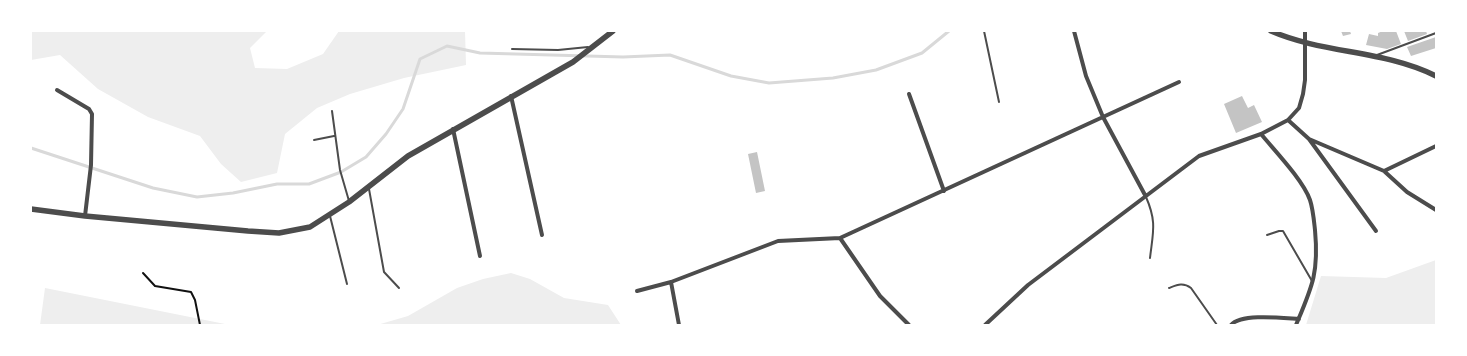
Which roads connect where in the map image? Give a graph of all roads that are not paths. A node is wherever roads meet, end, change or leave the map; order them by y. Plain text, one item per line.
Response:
1 (613, 31) edge
2 (984, 31) edge
3 (1074, 31) edge
4 (1271, 31) edge
5 (1305, 31) edge
6 (1436, 33) edge
7 (1306, 43) junction
8 (590, 47) junction
9 (512, 49) dead end
10 (1375, 56) junction
11 (1436, 76) edge
12 (1179, 82) dead end
13 (57, 90) dead end
14 (909, 94) dead end
15 (511, 96) junction
16 (999, 102) dead end
17 (332, 112) dead end
18 (1103, 117) junction
19 (1288, 120) junction
20 (453, 129) junction
21 (1261, 134) junction
22 (334, 136) junction
23 (1309, 139) junction
24 (314, 140) dead end
25 (1436, 146) edge
26 (1384, 170) junction
27 (369, 187) junction
28 (944, 191) junction
29 (1145, 196) junction
30 (349, 202) junction
31 (31, 209) edge
32 (1436, 210) edge
33 (330, 215) junction
34 (85, 216) junction
35 (1376, 231) dead end
36 (542, 235) dead end
37 (1267, 235) dead end
38 (840, 238) junction
39 (480, 256) dead end
40 (1150, 258) dead end
41 (671, 282) junction
42 (1314, 283) junction
43 (347, 284) dead end
44 (399, 288) dead end
45 (1168, 288) dead end
46 (637, 291) dead end
47 (1299, 318) junction
48 (680, 325) edge
49 (909, 325) edge
50 (985, 325) edge
51 (1218, 325) edge
52 (1231, 325) edge
53 (1296, 325) edge

1 - 8 street
2 - 16 lane
3 - 18 street
4 - 7 street
5 - 7 street
6 - 10 lane
7 - 10 street
7 - 19 street
8 - 9 lane
8 - 15 street
10 - 11 street
12 - 18 street
13 - 34 street
14 - 28 street
15 - 20 street
15 - 36 street
17 - 22 lane
18 - 28 street
18 - 29 street
19 - 21 street
19 - 23 street
20 - 27 street
20 - 39 street
21 - 29 street
21 - 42 street
22 - 24 lane
22 - 30 lane
23 - 26 street
23 - 35 street
25 - 26 street
26 - 32 street
27 - 30 street
27 - 44 lane
28 - 38 street
29 - 40 lane
29 - 50 street
30 - 33 street
31 - 34 street
33 - 34 street
33 - 43 lane
37 - 42 lane
38 - 41 street
38 - 49 street
41 - 46 street
41 - 48 street
42 - 47 street
45 - 51 lane
47 - 52 street
47 - 53 street

